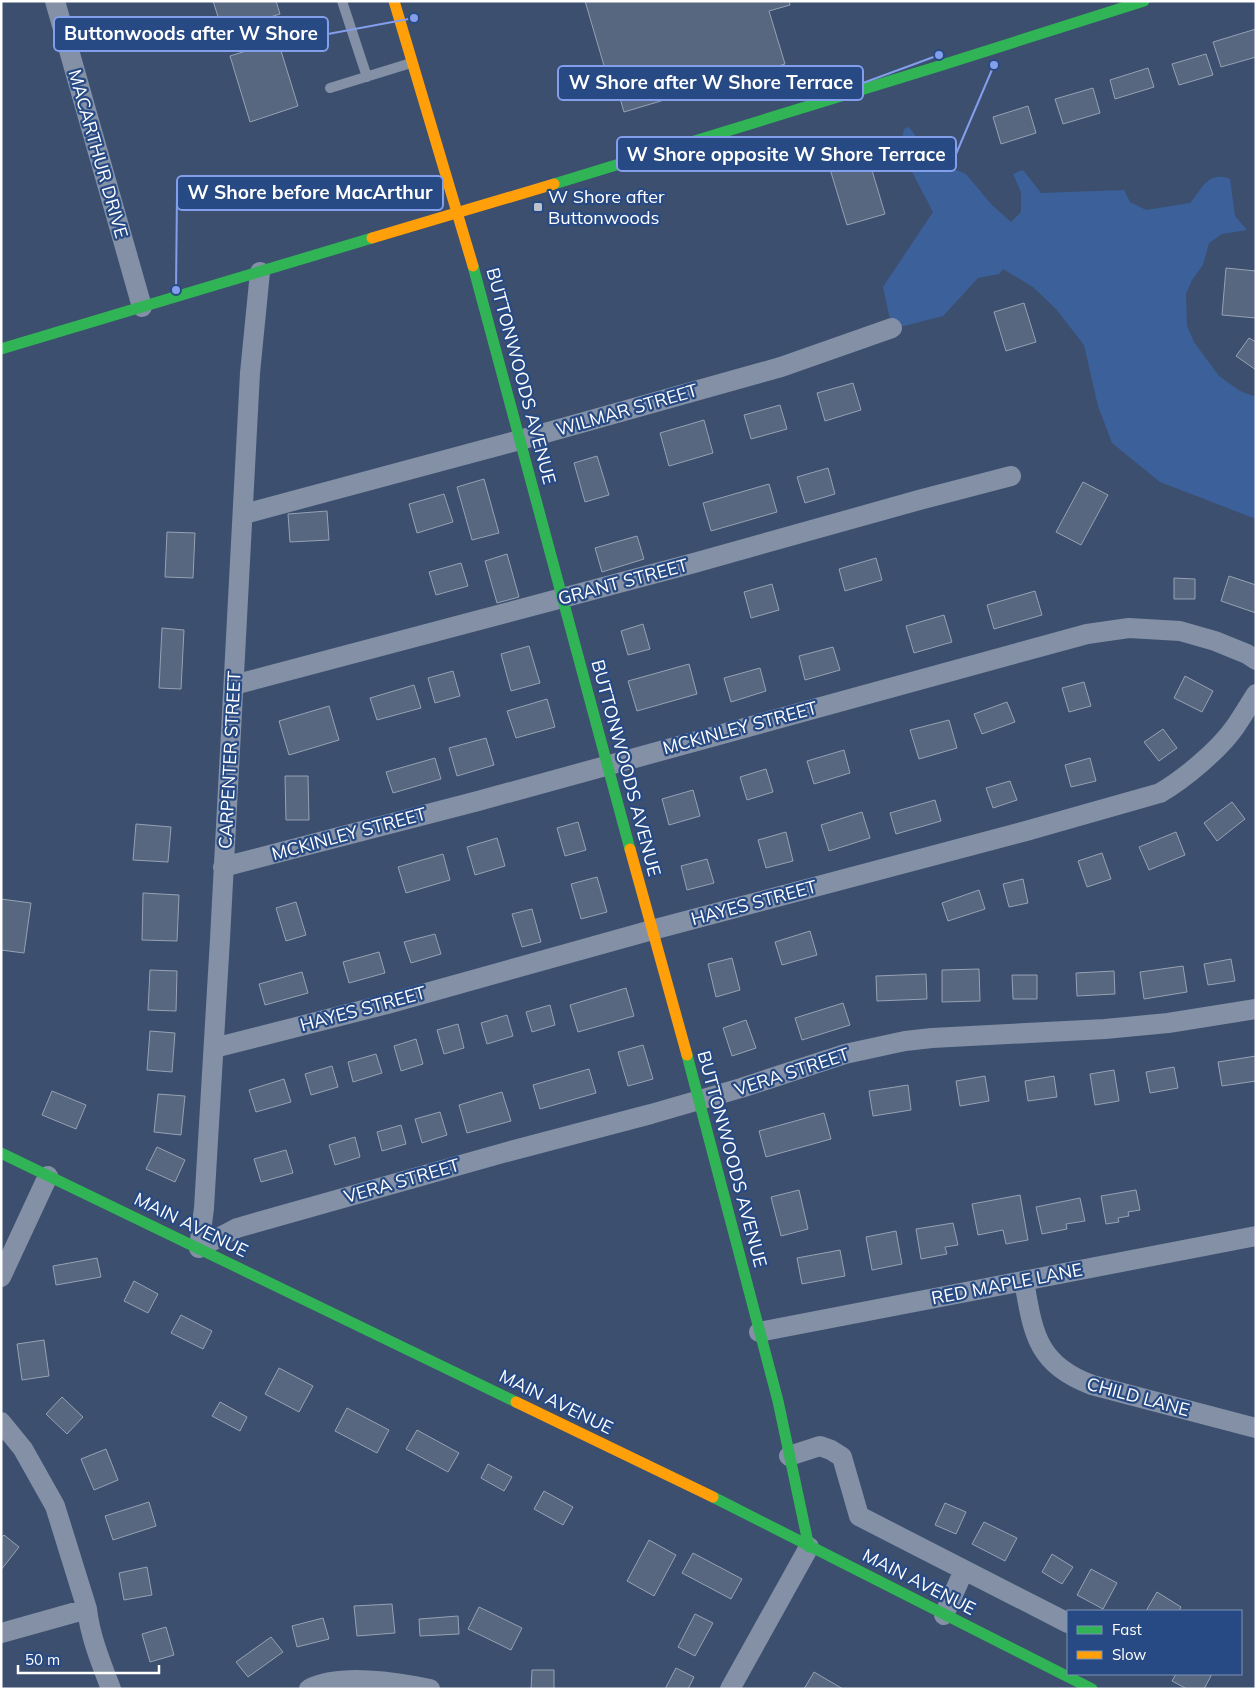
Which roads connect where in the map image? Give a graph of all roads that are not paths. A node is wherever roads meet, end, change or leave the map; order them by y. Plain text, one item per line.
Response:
1 (55, 1) edge
2 (342, 1) edge
3 (394, 1) edge
4 (1144, 1) edge
5 (412, 62) junction
6 (367, 77) junction
7 (330, 88) dead end
8 (457, 214) junction
9 (260, 272) junction
10 (142, 308) junction
11 (892, 328) dead end
12 (1, 349) edge
13 (520, 440) junction
14 (1011, 476) dead end
15 (244, 514) junction
16 (563, 598) junction
17 (1256, 660) edge
18 (234, 685) junction
19 (1256, 694) edge
20 (608, 764) junction
21 (223, 867) junction
22 (652, 930) junction
23 (1256, 1010) edge
24 (214, 1048) junction
25 (699, 1100) junction
26 (1, 1153) edge
27 (48, 1176) junction
28 (1256, 1236) edge
29 (199, 1248) junction
30 (1, 1277) edge
31 (1024, 1281) junction
32 (759, 1332) junction
33 (1, 1422) edge
34 (1256, 1428) edge
35 (789, 1456) junction
36 (809, 1547) junction
37 (964, 1570) junction
38 (87, 1608) junction
39 (944, 1614) junction
40 (1067, 1622) edge
41 (1, 1633) edge
42 (111, 1689) edge
43 (309, 1689) edge
44 (430, 1689) edge
45 (730, 1689) edge
46 (1092, 1689) edge

1 - 10 street, MACARTHUR DRIVE
2 - 6 lane
3 - 5 main road, BUTTONWOODS AVENUE
4 - 8 main road
5 - 6 lane
5 - 8 main road, BUTTONWOODS AVENUE
6 - 7 lane
8 - 9 main road
8 - 13 main road, BUTTONWOODS AVENUE
9 - 10 main road
9 - 15 street, CARPENTER STREET
10 - 12 main road
11 - 13 street, WILMAR STREET
13 - 15 street, WILMAR STREET
13 - 16 main road, BUTTONWOODS AVENUE
14 - 16 street, GRANT STREET
15 - 18 street, CARPENTER STREET
16 - 18 street, GRANT STREET
16 - 20 main road, BUTTONWOODS AVENUE
17 - 20 street, MCKINLEY STREET
18 - 21 street, CARPENTER STREET
19 - 22 street, HAYES STREET
20 - 21 street, MCKINLEY STREET
20 - 22 main road, BUTTONWOODS AVENUE
21 - 24 street, CARPENTER STREET
22 - 24 street, HAYES STREET
22 - 25 main road, BUTTONWOODS AVENUE
23 - 25 street, VERA STREET
24 - 29 street, CARPENTER STREET
25 - 29 street, VERA STREET
25 - 32 main road, BUTTONWOODS AVENUE
26 - 27 main road, MAIN AVENUE
27 - 29 main road, MAIN AVENUE
27 - 30 street
28 - 31 street, RED MAPLE LANE
29 - 36 main road, MAIN AVENUE
31 - 32 street, RED MAPLE LANE
31 - 34 street, CHILD LANE
32 - 35 main road, BUTTONWOODS AVENUE
33 - 38 street
35 - 36 main road, BUTTONWOODS AVENUE
35 - 37 street
36 - 39 main road, MAIN AVENUE
36 - 45 street
37 - 39 street
37 - 40 street
38 - 41 street
38 - 42 street
39 - 46 main road, MAIN AVENUE
43 - 44 street

